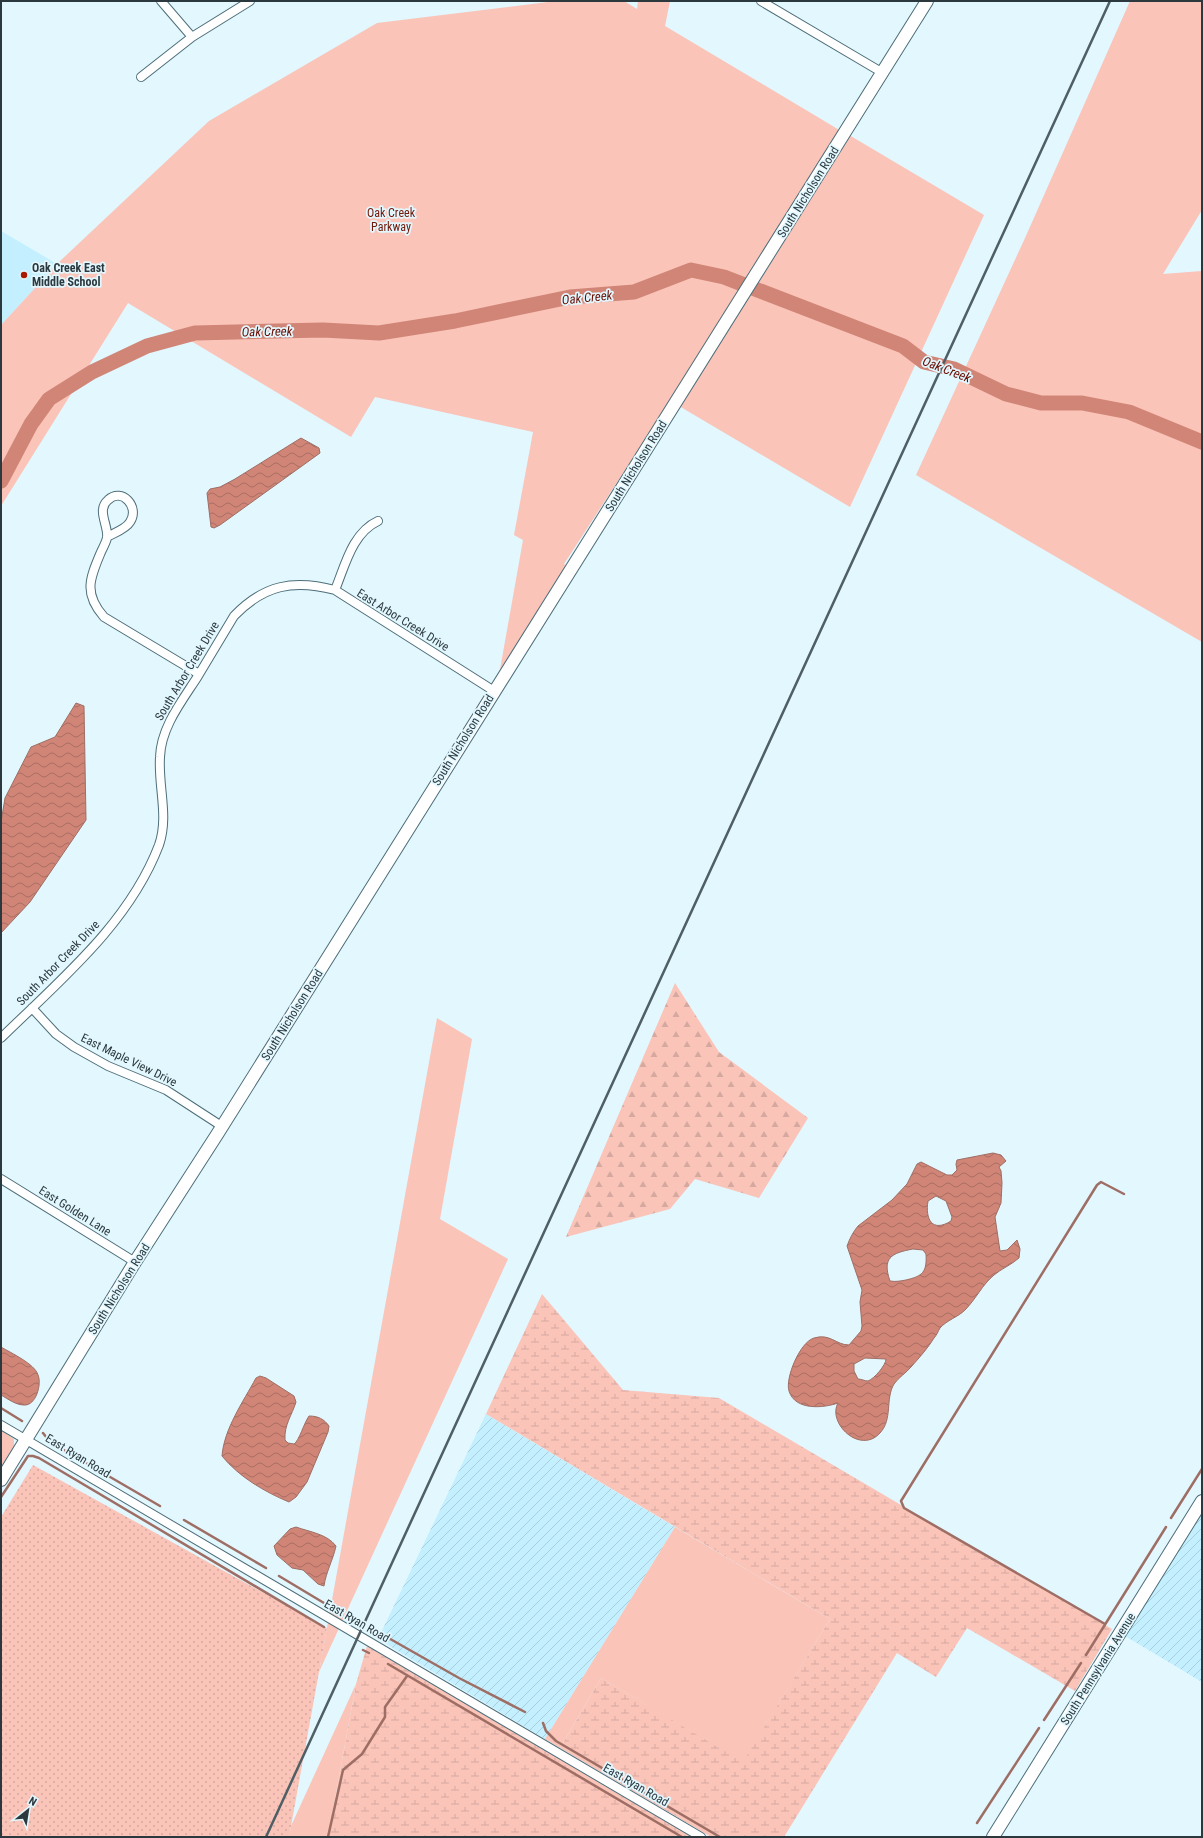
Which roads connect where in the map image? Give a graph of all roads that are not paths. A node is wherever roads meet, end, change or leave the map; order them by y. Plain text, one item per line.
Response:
1 (161, 1) edge
2 (250, 1) edge
3 (761, 1) edge
4 (927, 1) edge
5 (192, 37) junction
6 (883, 73) junction
7 (141, 76) dead end
8 (378, 521) dead end
9 (107, 537) junction
10 (294, 585) joint
11 (334, 590) junction
12 (199, 674) junction
13 (494, 691) junction
14 (32, 1008) junction
15 (1, 1038) edge
16 (223, 1126) junction
17 (1, 1179) edge
18 (136, 1262) junction
19 (1, 1425) edge
20 (26, 1440) junction
21 (1, 1480) edge
22 (1202, 1501) edge
23 (701, 1837) edge
24 (993, 1837) edge

1 - 5 street
2 - 5 street
3 - 6 street
4 - 6 street, South Nicholson Road
5 - 7 street
6 - 13 street, South Nicholson Road
8 - 11 street
9 - 9 street
9 - 12 street
10 - 11 street, East Arbor Creek Drive
10 - 12 street, South Arbor Creek Drive
11 - 13 street, East Arbor Creek Drive
12 - 14 street, South Arbor Creek Drive
13 - 16 street, South Nicholson Road
14 - 15 street, South Arbor Creek Drive
14 - 16 street, East Maple View Drive
16 - 18 street, South Nicholson Road
17 - 18 street, East Golden Lane
18 - 20 street, South Nicholson Road
19 - 20 street, East Ryan Road
20 - 21 street, South Nicholson Road
20 - 23 street, East Ryan Road
22 - 24 street, South Pennsylvania Avenue

